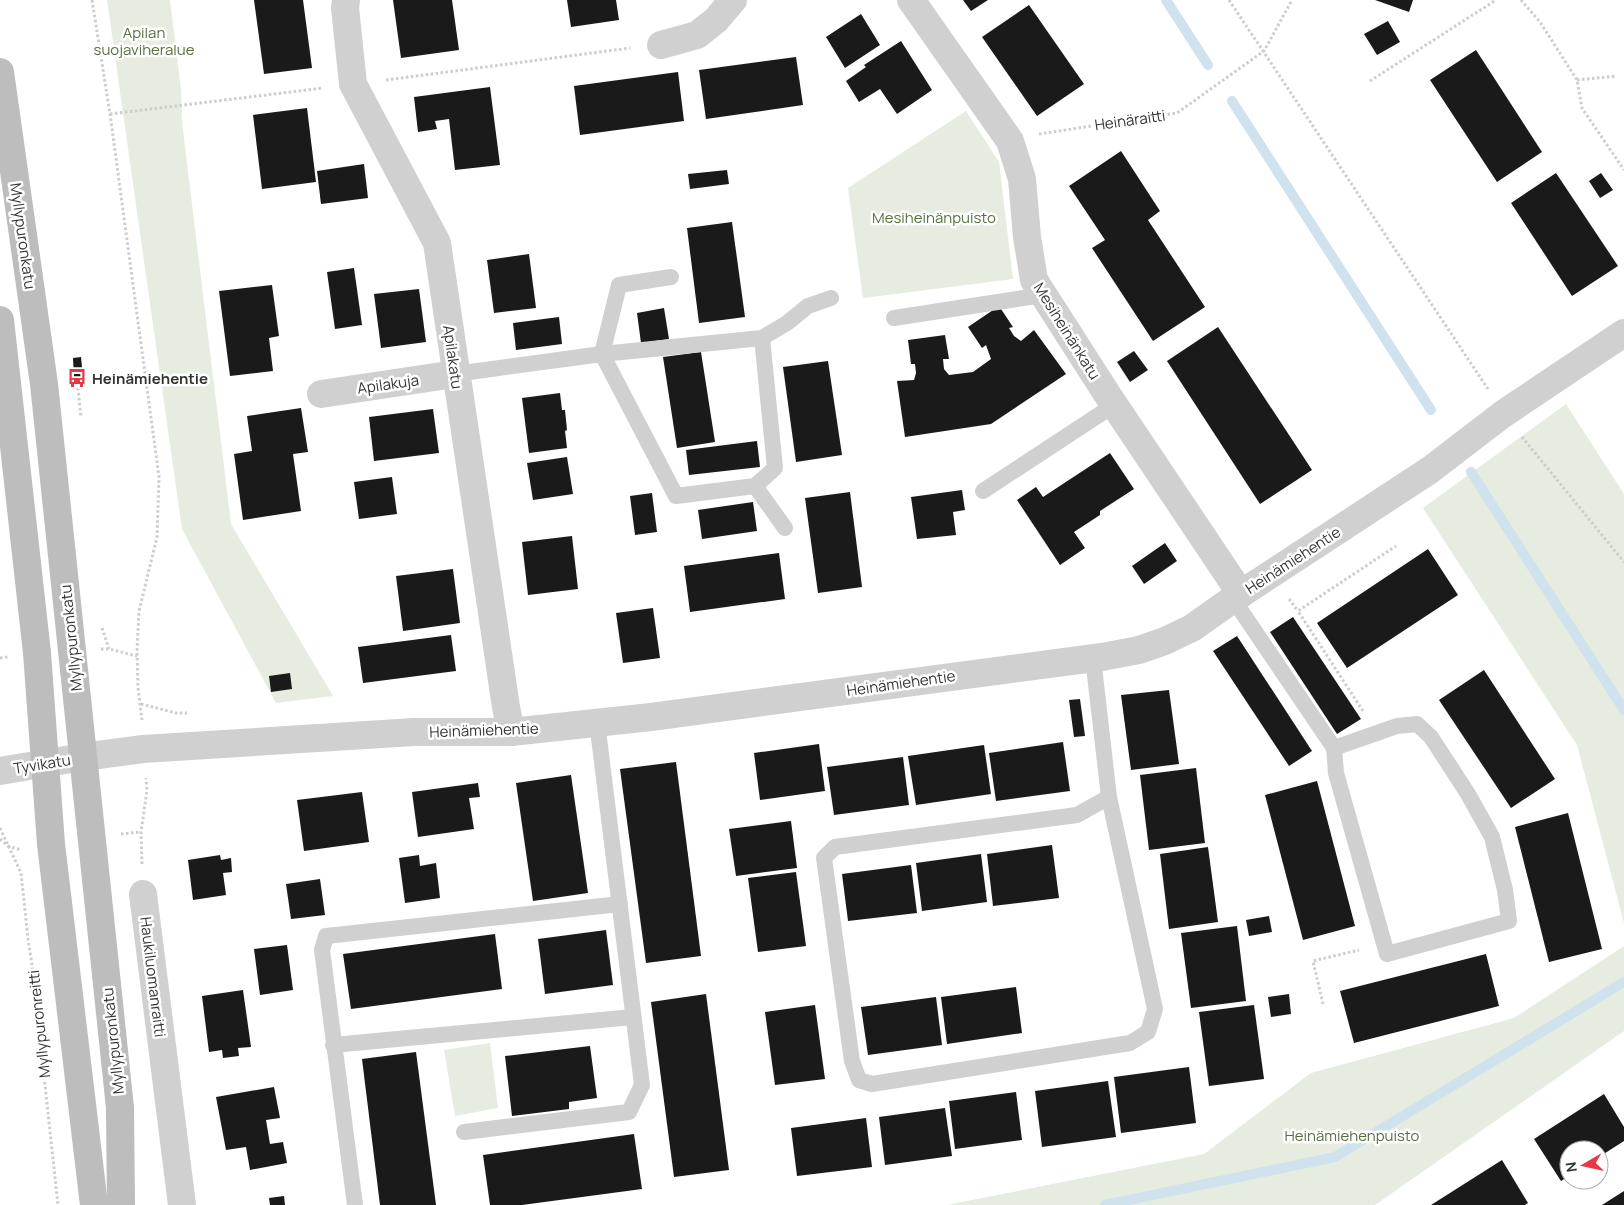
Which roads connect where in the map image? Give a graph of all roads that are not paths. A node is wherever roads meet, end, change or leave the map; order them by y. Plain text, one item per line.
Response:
1 (346, 0) edge
2 (734, 0) edge
3 (911, 0) edge
4 (661, 44) dead end
5 (0, 72) edge
6 (671, 277) dead end
7 (1043, 295) junction
8 (831, 298) dead end
9 (894, 318) dead end
10 (0, 320) edge
11 (1624, 333) edge
12 (762, 338) junction
13 (602, 354) junction
14 (455, 374) junction
15 (321, 394) dead end
16 (1114, 405) junction
17 (755, 486) junction
18 (983, 491) dead end
19 (785, 528) dead end
20 (1237, 596) junction
21 (1093, 658) junction
22 (597, 722) junction
23 (511, 732) junction
24 (1334, 748) junction
25 (83, 757) junction
26 (45, 763) junction
27 (0, 771) edge
28 (1109, 796) junction
29 (143, 894) road end
30 (620, 904) junction
31 (633, 1017) junction
32 (333, 1045) junction
33 (464, 1132) dead end
34 (94, 1205) edge
35 (120, 1205) edge
36 (182, 1205) edge
37 (355, 1205) edge

1 - 14 street, Apilakatu
2 - 4 street
3 - 7 street, Mesiheinänkatu
5 - 25 main road, Myllypuronkatu
6 - 13 lane
7 - 9 lane
7 - 16 street, Mesiheinänkatu
8 - 12 lane
10 - 26 main road
11 - 20 street, Heinämiehentie
12 - 13 lane
12 - 17 lane
13 - 14 lane
13 - 17 lane
14 - 15 street, Apilakuja
14 - 23 street, Apilakatu
16 - 18 lane
16 - 20 street, Mesiheinänkatu
17 - 19 lane
20 - 21 street, Heinämiehentie
20 - 24 lane
21 - 22 street, Heinämiehentie
21 - 28 lane
22 - 23 street, Heinämiehentie
22 - 30 lane
23 - 25 street, Heinämiehentie
24 - 24 lane
25 - 26 street, Tyvikatu
25 - 35 main road, Myllypuronkatu
26 - 27 street, Tyvikatu
26 - 34 main road
28 - 28 lane
29 - 36 street, Haukiluomanraitti
30 - 31 lane
30 - 32 lane
31 - 32 lane
31 - 33 lane
32 - 37 lane

